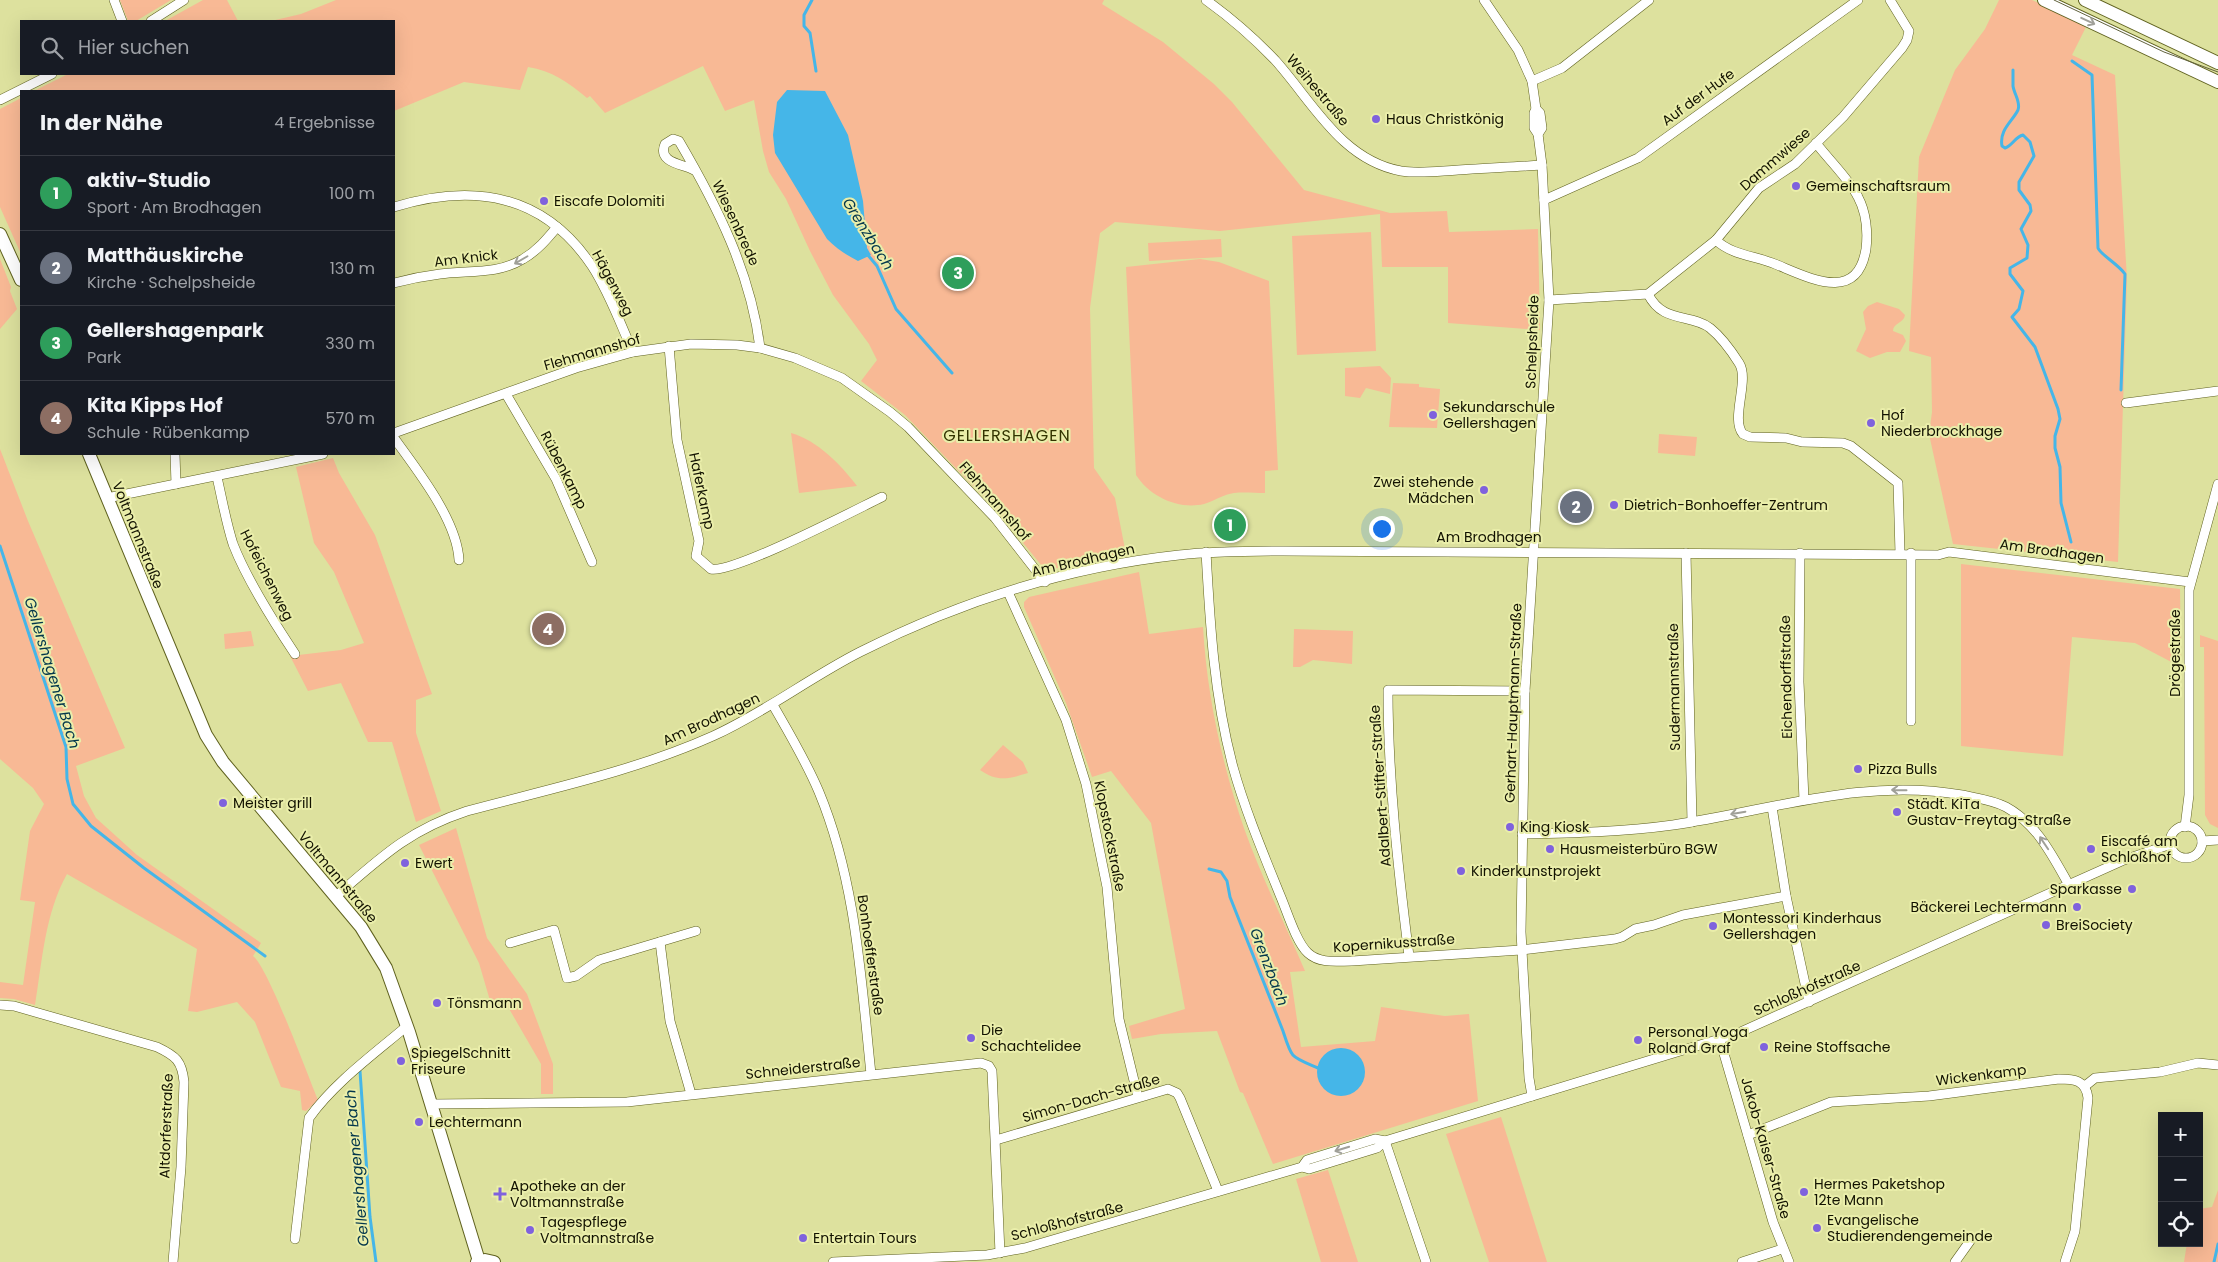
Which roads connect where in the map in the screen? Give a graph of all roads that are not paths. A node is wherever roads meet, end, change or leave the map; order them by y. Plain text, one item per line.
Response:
1 (114, 0) edge
2 (184, 0) edge
3 (1206, 0) edge
4 (1484, 0) edge
5 (1649, 0) edge
6 (1858, 0) edge
7 (1890, 0) edge
8 (2044, 0) edge
9 (2085, 0) edge
10 (122, 20) edge
11 (153, 20) edge
12 (2218, 63) edge
13 (50, 75) edge
14 (1532, 81) junction
15 (2218, 82) edge
16 (20, 90) edge
17 (20, 90) edge
18 (0, 100) edge
19 (1816, 142) junction
20 (1542, 165) junction
21 (694, 170) dead end
22 (1544, 200) junction
23 (395, 207) edge
24 (557, 228) junction
25 (0, 234) edge
26 (1716, 240) junction
27 (20, 278) edge
28 (395, 283) edge
29 (1648, 294) junction
30 (1549, 300) junction
31 (669, 346) junction
32 (760, 348) junction
33 (632, 352) junction
34 (2218, 391) edge
35 (506, 394) junction
36 (2126, 403) dead end
37 (395, 434) edge
38 (395, 439) edge
39 (89, 455) edge
40 (175, 455) edge
41 (318, 455) edge
42 (217, 477) junction
43 (176, 484) junction
44 (2218, 484) edge
45 (882, 497) dead end
46 (107, 498) junction
47 (1534, 551) junction
48 (1206, 552) junction
49 (1686, 553) junction
50 (1800, 553) junction
51 (1900, 553) junction
52 (1911, 553) junction
53 (459, 560) dead end
54 (592, 562) dead end
55 (1045, 582) junction
56 (2190, 582) junction
57 (1008, 592) junction
58 (295, 654) dead end
59 (1525, 691) junction
60 (773, 705) junction
61 (1911, 722) dead end
62 (1804, 800) junction
63 (1772, 807) junction
64 (1692, 822) junction
65 (2185, 827) junction
66 (1522, 834) junction
67 (2218, 840) edge
68 (2202, 841) junction
69 (2170, 844) junction
70 (2069, 885) junction
71 (1786, 896) junction
72 (336, 897) junction
73 (696, 931) dead end
74 (660, 942) junction
75 (510, 943) dead end
76 (1521, 950) junction
77 (1410, 956) junction
78 (1809, 1002) junction
79 (0, 1005) edge
80 (407, 1026) junction
81 (1720, 1040) junction
82 (2218, 1065) edge
83 (871, 1074) junction
84 (2085, 1086) junction
85 (691, 1094) junction
86 (1532, 1096) junction
87 (1138, 1097) junction
88 (432, 1104) junction
89 (1748, 1135) junction
90 (996, 1140) junction
91 (1385, 1140) junction
92 (1218, 1190) junction
93 (295, 1239) dead end
94 (1970, 1241) dead end
95 (1782, 1249) junction
96 (1000, 1253) junction
97 (173, 1262) edge
98 (478, 1262) edge
99 (494, 1262) edge
100 (833, 1262) edge
101 (1426, 1262) edge
102 (1742, 1262) edge
103 (1789, 1262) edge
104 (1954, 1262) edge
105 (2065, 1262) edge

1 - 10 street
2 - 11 street
3 - 20 street, Weihestraße
4 - 14 street, Schelpsheide
5 - 14 street
6 - 22 street, Auf der Hufe
7 - 19 street, Dammwiese
8 -> 15 street
9 - 12 street
13 - 17 street
14 - 20 street, Schelpsheide
16 - 18 street
19 - 26 street, Dammwiese
19 - 26 street
20 - 22 street, Schelpsheide
21 - 32 street, Wiesenbrede
22 - 30 street, Schelpsheide
23 - 24 street, Hägerweg
24 -> 28 street, Am Knick
24 - 33 street, Hägerweg
25 - 27 street
26 - 29 street, Dammwiese
29 - 30 street
29 - 51 street
30 - 47 street, Schelpsheide
31 - 32 street, Flehmannshof
31 - 33 street, Flehmannshof
31 - 45 street, Haferkamp
32 - 55 street, Flehmannshof
33 - 35 street, Flehmannshof
34 - 36 street
35 - 37 street, Flehmannshof
35 - 54 street, Rübenkamp
38 - 53 street
39 - 46 street, Voltmannstraße
40 - 43 street
41 - 42 street
42 - 43 street
42 - 58 street, Hofeichenweg
43 - 46 street
44 - 56 street, Drögestraße
46 - 72 street, Voltmannstraße
47 - 48 street, Am Brodhagen
47 - 49 street, Am Brodhagen
47 - 59 street, Gerhart-Hauptmann-Straße
48 - 55 street, Am Brodhagen
48 - 77 street, Kopernikusstraße
49 - 50 street, Am Brodhagen
49 - 64 street, Sudermannstraße
50 - 51 street, Am Brodhagen
50 - 62 street, Eichendorffstraße
51 - 52 street, Am Brodhagen
52 - 56 street, Am Brodhagen
52 - 61 street
55 - 57 street, Am Brodhagen
56 - 65 street, Drögestraße
57 - 60 street, Am Brodhagen
57 - 87 street, Klopstockstraße
59 - 66 street, Gerhart-Hauptmann-Straße
59 - 77 street, Adalbert-Stifter-Straße
60 - 72 street, Am Brodhagen
60 - 83 street, Bonhoefferstraße
62 - 63 street
70 -> 62 street
63 -> 64 street
63 - 71 street
64 - 66 street
65 - 68 street
65 - 69 street
66 - 76 street, Gerhart-Hauptmann-Straße
67 - 68 street
68 - 69 street
69 - 70 street, Schloßhofstraße
70 - 78 street, Schloßhofstraße
71 - 76 street, Kopernikusstraße
71 - 78 street
72 - 80 street, Voltmannstraße
73 - 74 street
74 - 75 street
74 - 85 street
76 - 77 street, Kopernikusstraße
76 - 86 street, Gerhart-Hauptmann-Straße
78 - 81 street, Schloßhofstraße
79 - 97 street, Altdorferstraße
80 - 88 street, Voltmannstraße
80 - 93 street
81 - 86 street, Schloßhofstraße
81 - 89 street, Jakob-Kaiser-Straße
82 - 84 street
83 - 85 street, Schneiderstraße
83 - 90 street, Schneiderstraße
84 - 89 street, Wickenkamp
84 - 105 street
85 - 88 street, Schneiderstraße
86 - 91 street, Schloßhofstraße
87 - 90 street, Simon-Dach-Straße
87 - 92 street, Simon-Dach-Straße
88 - 98 street, Voltmannstraße
89 - 95 street, Jakob-Kaiser-Straße
90 - 96 street, Schneiderstraße
91 - 92 street, Schloßhofstraße
91 - 101 street
92 - 96 street, Schloßhofstraße
94 - 104 street
95 - 102 street
95 - 103 street, Jakob-Kaiser-Straße
96 - 100 street, Schloßhofstraße
98 - 99 street

